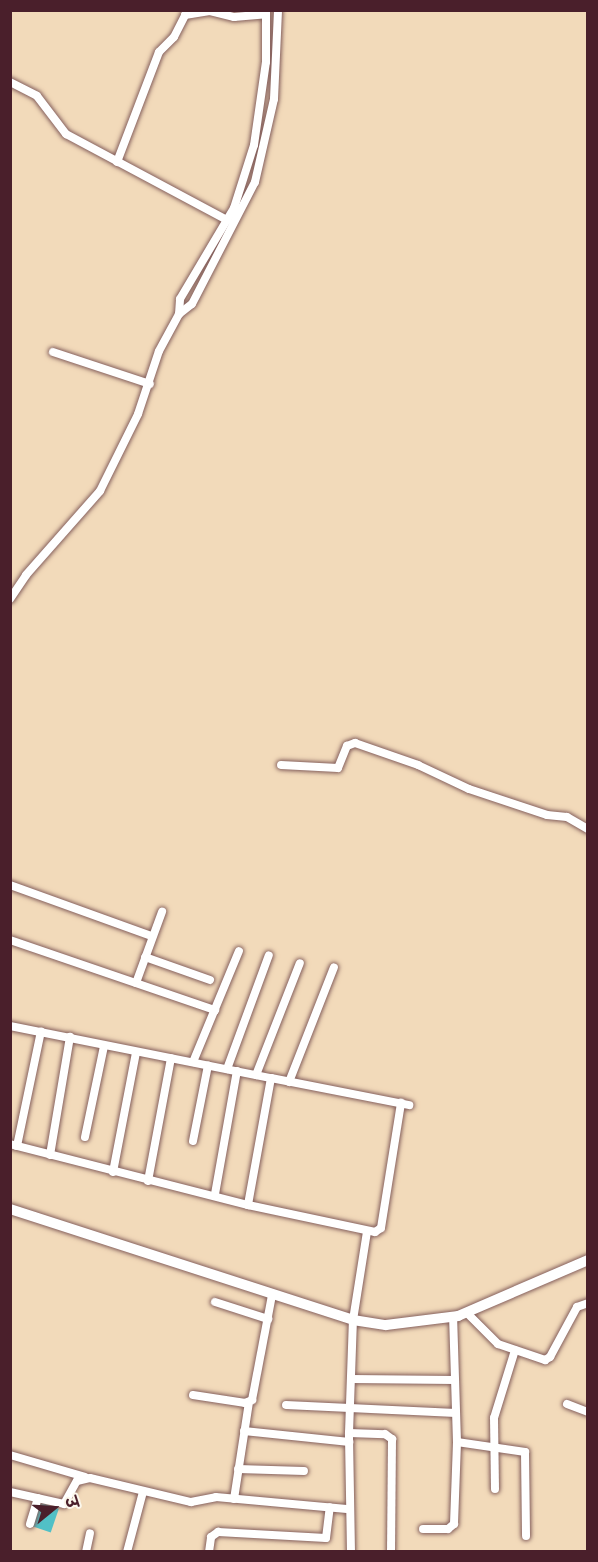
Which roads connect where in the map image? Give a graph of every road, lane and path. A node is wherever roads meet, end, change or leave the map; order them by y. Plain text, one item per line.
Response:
1 (278, 10) edge
2 (266, 12) edge
3 (267, 44) junction
4 (278, 46) junction
5 (10, 82) edge
6 (117, 162) junction
7 (227, 220) junction
8 (179, 314) junction
9 (53, 352) dead end
10 (150, 384) junction
11 (10, 599) edge
12 (281, 765) dead end
13 (588, 829) edge
14 (10, 885) edge
15 (162, 912) dead end
16 (152, 936) junction
17 (10, 940) edge
18 (239, 951) dead end
19 (269, 955) dead end
20 (145, 957) junction
21 (300, 963) dead end
22 (334, 967) dead end
23 (210, 980) dead end
24 (136, 983) junction
25 (215, 1010) junction
26 (10, 1026) edge
27 (41, 1031) junction
28 (70, 1037) junction
29 (104, 1046) junction
30 (136, 1053) junction
31 (171, 1058) junction
32 (193, 1062) junction
33 (208, 1065) junction
34 (227, 1069) junction
35 (237, 1071) junction
36 (256, 1075) junction
37 (271, 1078) junction
38 (289, 1082) junction
39 (85, 1137) dead end
40 (193, 1141) dead end
41 (14, 1145) edge
42 (50, 1155) junction
43 (113, 1172) junction
44 (148, 1181) junction
45 (215, 1194) junction
46 (248, 1205) junction
47 (10, 1209) edge
48 (367, 1232) junction
49 (588, 1260) edge
50 (272, 1295) junction
51 (215, 1302) dead end
52 (588, 1303) edge
53 (466, 1313) junction
54 (453, 1317) junction
55 (268, 1319) junction
56 (353, 1320) junction
57 (515, 1350) junction
58 (351, 1378) junction
59 (455, 1380) junction
60 (193, 1395) dead end
61 (249, 1402) junction
62 (567, 1404) dead end
63 (286, 1405) dead end
64 (350, 1410) junction
65 (588, 1412) edge
66 (456, 1413) junction
67 (244, 1431) junction
68 (349, 1437) junction
69 (457, 1442) junction
70 (493, 1446) junction
71 (10, 1455) edge
72 (238, 1469) junction
73 (304, 1471) dead end
74 (86, 1478) junction
75 (495, 1489) dead end
76 (10, 1492) edge
77 (143, 1492) junction
78 (38, 1498) junction
79 (234, 1499) junction
80 (330, 1508) junction
81 (349, 1509) junction
82 (30, 1524) dead end
83 (423, 1529) dead end
84 (90, 1533) dead end
85 (526, 1536) dead end
86 (86, 1551) edge
87 (127, 1551) edge
88 (209, 1551) edge
89 (351, 1551) edge
90 (391, 1551) edge

1 - 4 street
2 - 3 street
2 - 6 street
3 - 4 street
3 - 7 street
4 - 8 street
5 - 6 street
6 - 7 street
7 - 8 street
8 - 10 street
9 - 10 street
10 - 11 street
12 - 13 street
14 - 16 street
15 - 16 street
16 - 20 street
17 - 24 street
18 - 25 street
19 - 34 street
20 - 23 street
20 - 24 street
21 - 36 street
22 - 38 street
24 - 25 street
25 - 32 street
26 - 27 street
27 - 28 street
27 - 41 street
28 - 29 street
28 - 42 street
29 - 30 street
29 - 39 street
30 - 31 street
30 - 43 street
31 - 32 street
31 - 44 street
32 - 33 street
33 - 34 street
33 - 40 street
34 - 35 street
35 - 36 street
35 - 45 street
36 - 37 street
37 - 38 street
37 - 46 street
38 - 48 street
41 - 42 street
42 - 43 street
43 - 44 street
44 - 45 street
45 - 46 street
46 - 48 street
47 - 50 street
48 - 56 street
49 - 53 street
50 - 55 street
50 - 56 street
51 - 55 street
52 - 57 street
53 - 54 street
53 - 57 street
54 - 56 street
54 - 59 street
55 - 61 street
56 - 58 street
57 - 70 street
58 - 59 street
58 - 64 street
59 - 66 street
60 - 61 street
61 - 67 street
62 - 65 street
63 - 64 street
64 - 66 street
64 - 68 street
66 - 69 street
67 - 68 street
67 - 72 street
68 - 81 street
68 - 90 street
69 - 70 street
69 - 83 street
70 - 75 street
70 - 85 street
71 - 74 street
72 - 73 street
72 - 79 street
74 - 77 street
74 - 78 street
76 - 78 street
77 - 79 street
77 - 87 street
78 - 82 street
79 - 80 street
80 - 81 street
80 - 88 street
81 - 89 street
84 - 86 street

